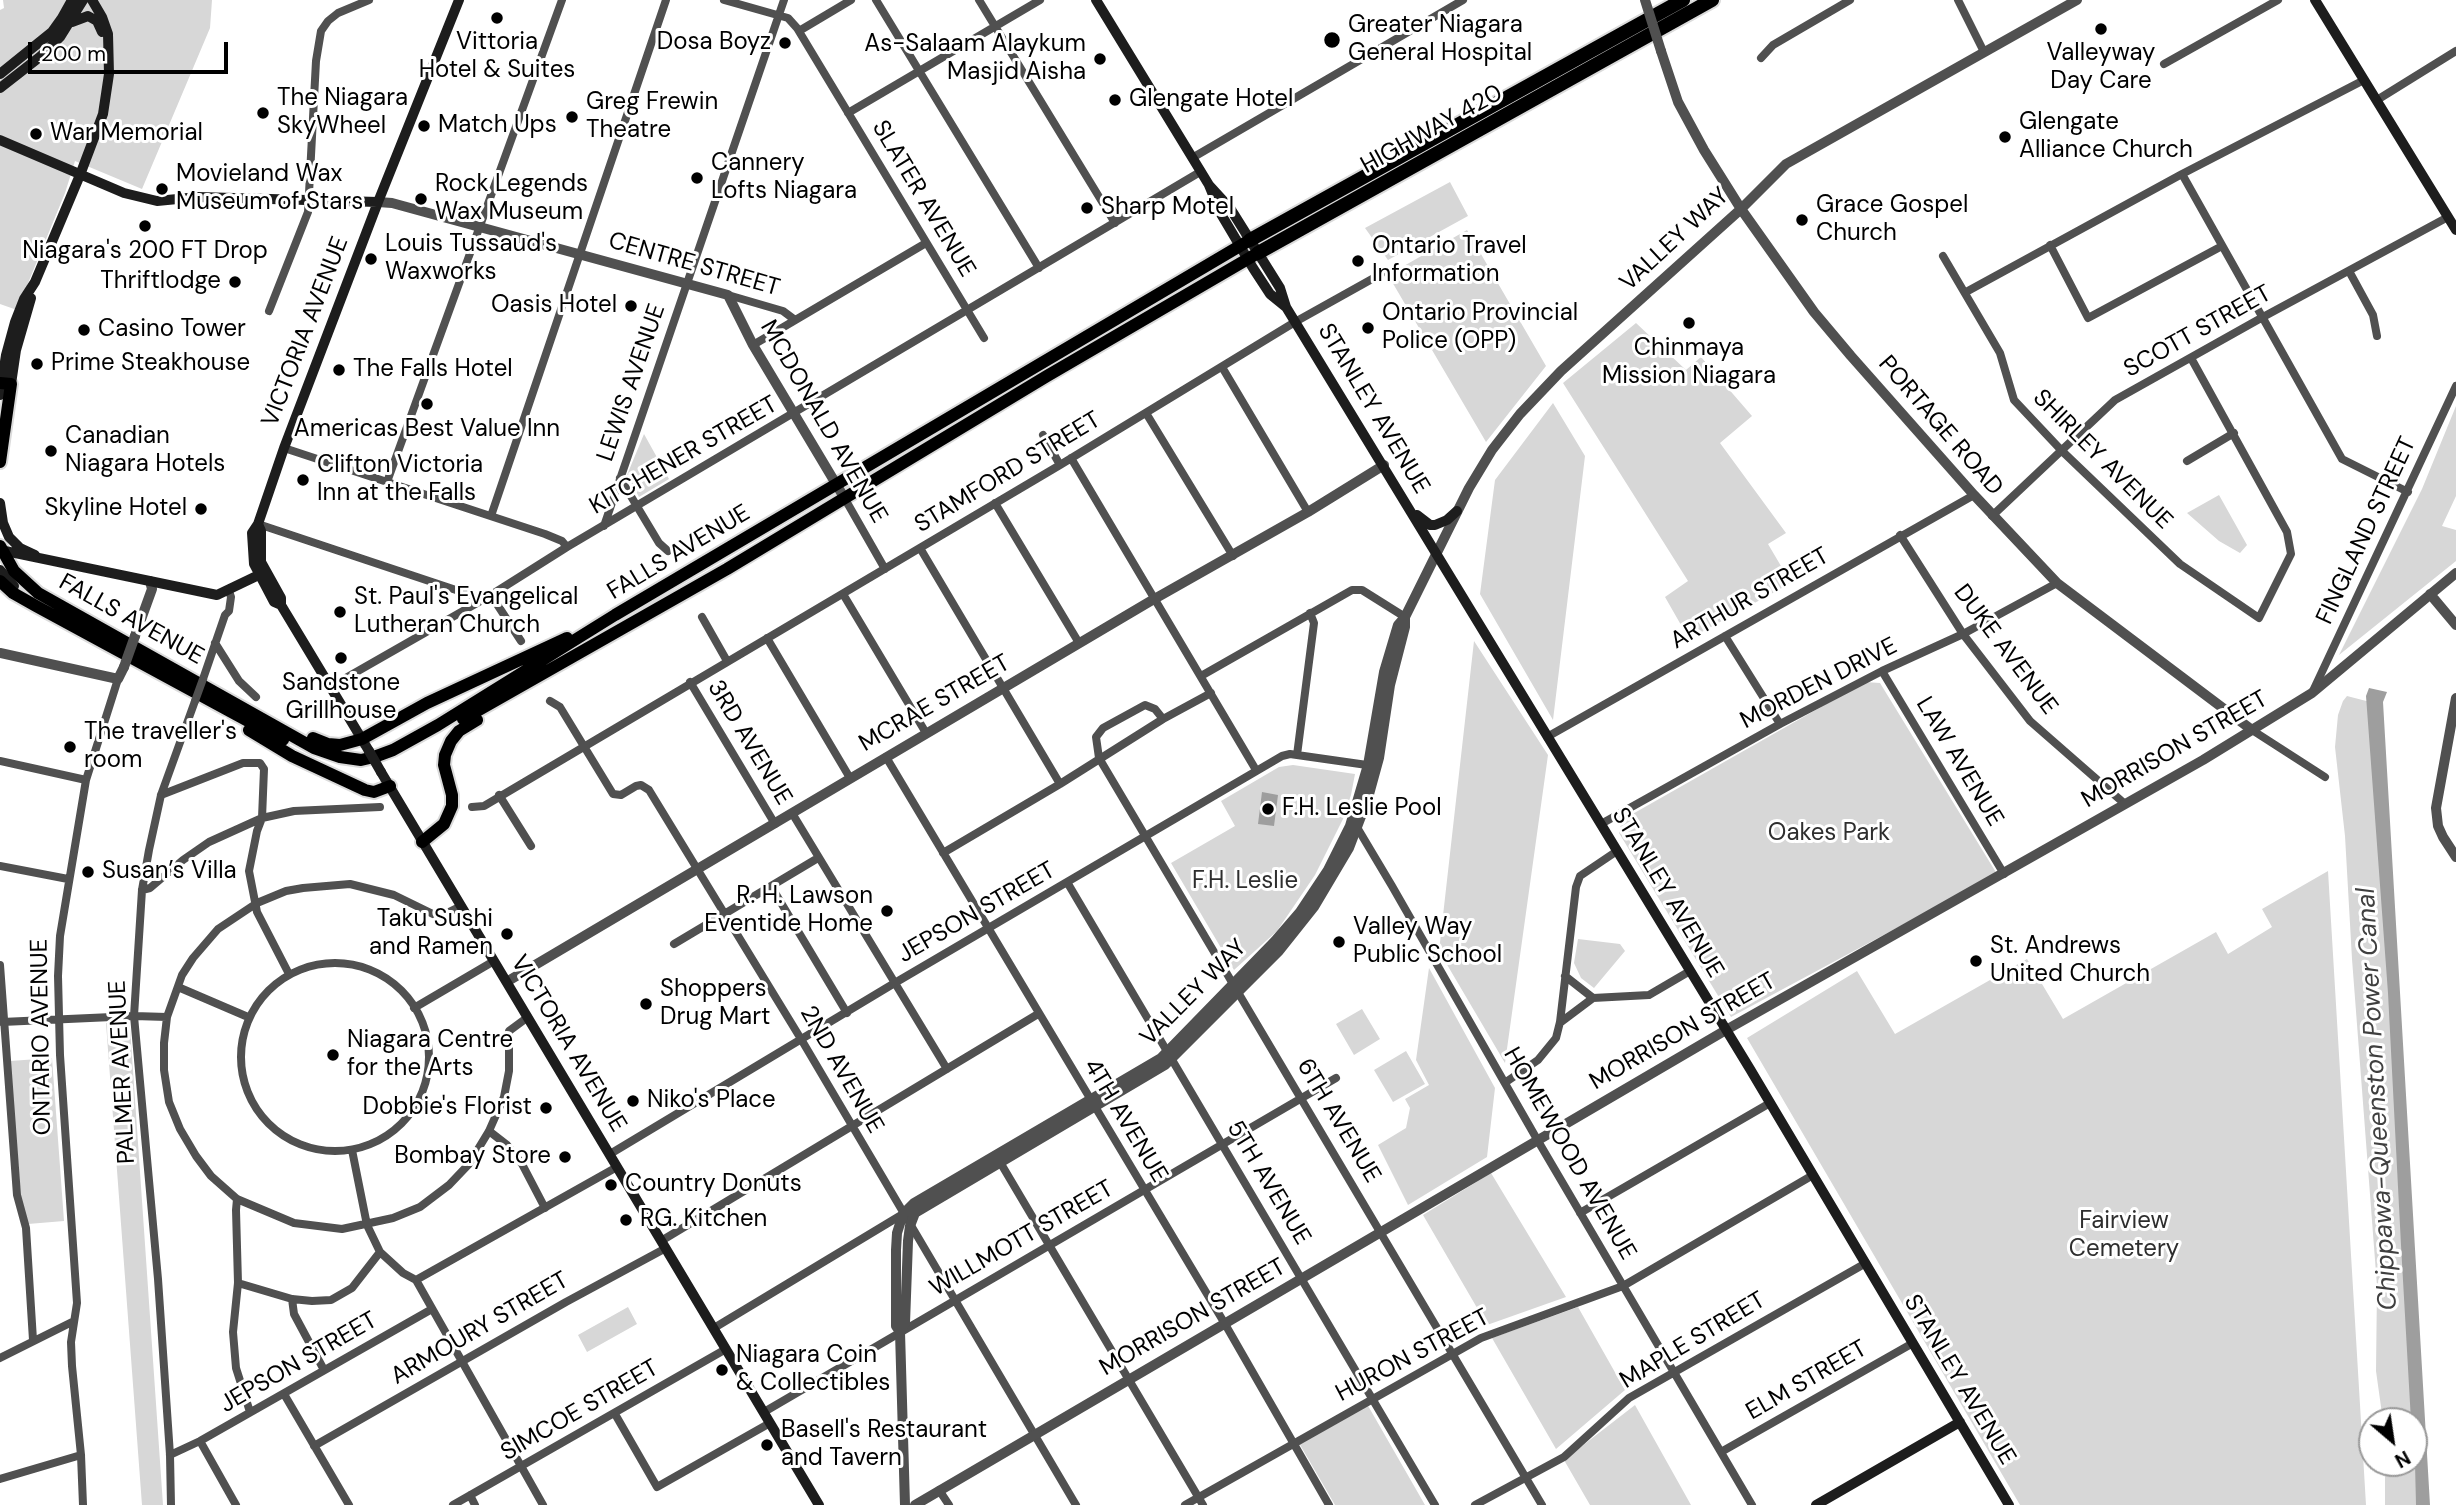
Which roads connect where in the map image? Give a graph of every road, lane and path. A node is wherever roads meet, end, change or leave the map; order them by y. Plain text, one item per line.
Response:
1 (72, 0) edge
2 (83, 0) edge
3 (92, 0) edge
4 (369, 0) edge
5 (459, 0) edge
6 (562, 0) edge
7 (666, 0) edge
8 (724, 0) edge
9 (784, 0) edge
10 (851, 0) edge
11 (876, 0) edge
12 (979, 0) edge
13 (1040, 0) edge
14 (1096, 0) edge
15 (1463, 0) edge
16 (1645, 0) edge
17 (1683, 0) edge
18 (1712, 0) edge
19 (1850, 0) edge
20 (1958, 0) edge
21 (2077, 0) edge
22 (2278, 0) edge
23 (2315, 0) edge
24 (779, 15) junction
25 (70, 23) junction
26 (995, 27) junction
27 (799, 32) junction
28 (108, 51) junction
29 (1983, 52) junction
30 (2455, 53) edge
31 (1762, 58) dead end
32 (2164, 65) dead end
33 (920, 71) junction
34 (0, 74) edge
35 (2364, 80) junction
36 (0, 88) edge
37 (2377, 100) junction
38 (848, 113) junction
39 (0, 140) edge
40 (1192, 158) junction
41 (1200, 172) junction
42 (2182, 174) junction
43 (80, 175) junction
44 (309, 199) junction
45 (378, 202) junction
46 (1741, 209) junction
47 (2448, 218) junction
48 (1115, 223) junction
49 (480, 227) junction
50 (2456, 230) edge
51 (926, 243) junction
52 (2050, 245) junction
53 (2222, 246) junction
54 (1247, 250) junction
55 (581, 255) junction
56 (1943, 256) dead end
57 (1039, 268) junction
58 (2349, 271) junction
59 (1381, 274) dead end
60 (687, 285) junction
61 (1966, 292) junction
62 (728, 295) junction
63 (967, 310) junction
64 (270, 311) dead end
65 (2263, 317) junction
66 (795, 320) junction
67 (1295, 322) junction
68 (2377, 336) dead end
69 (984, 338) dead end
70 (753, 345) junction
71 (2191, 358) junction
72 (1222, 367) junction
73 (3, 386) edge
74 (2456, 386) edge
75 (1146, 413) junction
76 (794, 414) junction
77 (2234, 433) junction
78 (1043, 435) dead end
79 (284, 448) junction
80 (2062, 451) junction
81 (1071, 458) junction
82 (2187, 461) dead end
83 (0, 462) edge
84 (1060, 464) junction
85 (1384, 465) junction
86 (620, 478) junction
87 (387, 482) junction
88 (836, 485) junction
89 (2408, 492) junction
90 (1974, 495) junction
91 (845, 499) junction
92 (0, 503) edge
93 (995, 503) junction
94 (637, 506) junction
95 (1409, 509) junction
96 (1457, 511) junction
97 (1308, 512) junction
98 (491, 516) junction
99 (1992, 516) junction
100 (258, 524) junction
101 (604, 526) junction
102 (1900, 535) junction
103 (567, 547) junction
104 (919, 548) junction
105 (1, 549) edge
106 (668, 551) dead end
107 (1436, 552) junction
108 (1233, 556) junction
109 (40, 558) junction
110 (885, 569) junction
111 (0, 570) edge
112 (2456, 573) edge
113 (262, 574) junction
114 (150, 581) junction
115 (0, 582) edge
116 (2057, 583) junction
117 (229, 591) junction
118 (843, 593) junction
119 (2430, 594) junction
120 (487, 597) junction
121 (1155, 598) junction
122 (48, 611) junction
123 (1310, 612) junction
124 (615, 615) junction
125 (702, 617) dead end
126 (1405, 617) junction
127 (2456, 625) edge
128 (1963, 634) junction
129 (1725, 635) junction
130 (767, 638) junction
131 (521, 641) dead end
132 (215, 643) junction
133 (1079, 643) junction
134 (0, 653) edge
135 (727, 661) junction
136 (555, 666) junction
137 (1882, 671) junction
138 (1201, 676) junction
139 (118, 679) junction
140 (690, 682) junction
141 (330, 687) junction
142 (1004, 688) junction
143 (203, 691) junction
144 (2312, 692) junction
145 (1211, 693) junction
146 (256, 696) dead end
147 (2456, 698) edge
148 (550, 701) dead end
149 (1163, 719) junction
150 (1780, 724) junction
151 (2252, 730) junction
152 (926, 733) junction
153 (1547, 737) junction
154 (362, 739) junction
155 (583, 746) junction
156 (1297, 755) junction
157 (886, 757) junction
158 (1099, 758) junction
159 (0, 761) edge
160 (1372, 766) junction
161 (1256, 770) junction
162 (2325, 777) dead end
163 (850, 778) junction
164 (86, 780) junction
165 (1060, 784) junction
166 (390, 786) junction
167 (161, 795) junction
168 (499, 795) junction
169 (2126, 804) junction
170 (380, 807) dead end
171 (472, 807) dead end
172 (792, 813) junction
173 (262, 818) junction
174 (775, 824) junction
175 (1601, 824) junction
176 (1354, 828) junction
177 (1145, 836) junction
178 (2456, 837) edge
179 (422, 842) junction
180 (531, 846) dead end
181 (2448, 846) junction
182 (1617, 851) junction
183 (943, 853) junction
184 (2456, 857) edge
185 (818, 858) junction
186 (0, 866) edge
187 (697, 869) junction
188 (2004, 874) junction
189 (68, 879) junction
190 (1067, 882) junction
191 (771, 886) junction
192 (142, 890) junction
193 (257, 903) junction
194 (461, 906) junction
195 (726, 913) junction
196 (988, 929) junction
197 (674, 944) dead end
198 (494, 961) junction
199 (0, 965) edge
200 (1690, 971) junction
201 (289, 974) junction
202 (1565, 976) junction
203 (508, 981) junction
204 (893, 984) junction
205 (178, 987) junction
206 (1236, 988) junction
207 (1593, 998) junction
208 (414, 1007) junction
209 (847, 1013) junction
210 (1038, 1014) junction
211 (134, 1016) junction
212 (167, 1017) junction
213 (248, 1017) junction
214 (528, 1017) junction
215 (58, 1018) junction
216 (2, 1022) edge
217 (1560, 1022) junction
218 (1726, 1030) junction
219 (801, 1040) junction
220 (1169, 1055) junction
221 (947, 1069) junction
222 (1336, 1078) dead end
223 (1506, 1082) junction
224 (1301, 1098) junction
225 (1770, 1103) junction
226 (1092, 1104) junction
227 (853, 1126) junction
228 (489, 1131) junction
229 (1538, 1141) junction
230 (1223, 1143) junction
231 (352, 1150) junction
232 (610, 1154) junction
233 (998, 1159) junction
234 (617, 1167) junction
235 (1813, 1175) junction
236 (1144, 1190) junction
237 (237, 1199) junction
238 (545, 1208) junction
239 (1580, 1213) junction
240 (903, 1214) junction
241 (367, 1225) junction
242 (910, 1226) junction
243 (1382, 1232) junction
244 (663, 1245) junction
245 (1050, 1245) junction
246 (380, 1252) junction
247 (1866, 1263) junction
248 (1302, 1278) junction
249 (416, 1280) junction
250 (238, 1283) junction
251 (1623, 1286) junction
252 (292, 1299) junction
253 (954, 1300) junction
254 (432, 1309) junction
255 (74, 1321) junction
256 (1225, 1324) junction
257 (714, 1328) junction
258 (900, 1332) junction
259 (33, 1340) junction
260 (1913, 1343) junction
261 (726, 1349) junction
262 (1454, 1354) junction
263 (0, 1358) edge
264 (461, 1362) junction
265 (324, 1370) junction
266 (1674, 1371) junction
267 (1128, 1380) junction
268 (284, 1394) junction
269 (1372, 1398) junction
270 (250, 1412) junction
271 (764, 1412) junction
272 (615, 1413) junction
273 (1960, 1422) junction
274 (770, 1423) junction
275 (1034, 1434) junction
276 (200, 1441) junction
277 (1293, 1443) junction
278 (314, 1446) junction
279 (1721, 1452) junction
280 (81, 1455) junction
281 (170, 1455) junction
282 (521, 1466) junction
283 (1526, 1478) junction
284 (0, 1479) edge
285 (939, 1490) junction
286 (470, 1495) junction
287 (1201, 1501) edge
288 (2004, 1503) edge
289 (83, 1505) edge
290 (172, 1505) edge
291 (236, 1505) edge
292 (349, 1505) edge
293 (453, 1505) edge
294 (475, 1505) edge
295 (543, 1505) edge
296 (819, 1505) edge
297 (905, 1505) edge
298 (915, 1505) edge
299 (948, 1505) edge
300 (1076, 1505) edge
301 (1185, 1505) edge
302 (1329, 1505) edge
303 (1435, 1505) edge
304 (1475, 1505) edge
305 (1542, 1505) edge
306 (1752, 1505) edge
307 (1816, 1505) edge

1 - 34 main road
2 - 25 main road
3 - 28 main road
4 - 44 street
5 - 45 main road, VICTORIA AVENUE
6 - 49 street
7 - 55 street
8 - 24 street
9 - 24 street, LEWIS AVENUE
10 - 27 street
11 - 33 street
12 - 26 street
13 - 26 street
14 - 40 main road, STANLEY AVENUE
15 - 40 street
16 - 46 street, PORTAGE ROAD, bridge
17 - 54 highway, HIGHWAY 420
18 - 54 highway, HIGHWAY 420
19 - 31 street
20 - 29 street
21 - 29 street, VALLEY WAY
22 - 32 street
23 - 35 main road
24 - 27 street, SLATER AVENUE
24 - 60 street, LEWIS AVENUE
25 - 28 main road
25 - 36 main road
26 - 33 street
26 - 48 street
27 - 38 street, SLATER AVENUE
28 - 43 main road
29 - 46 street, VALLEY WAY
30 - 37 street
33 - 38 street
33 - 57 street
35 - 37 main road
35 - 42 street
37 - 47 main road
38 - 51 street, SLATER AVENUE
39 - 43 main road
40 - 41 main road, STANLEY AVENUE
41 - 48 street, KITCHENER STREET
41 - 54 main road, STANLEY AVENUE
42 - 52 street
42 - 53 street
43 - 44 main road
43 - 73 main road
44 - 45 main road
44 - 64 street
45 - 49 street, CENTRE STREET
45 - 79 main road, VICTORIA AVENUE
46 - 90 street, PORTAGE ROAD
46 - 96 street, VALLEY WAY
47 - 50 main road
47 - 58 street, SCOTT STREET
48 - 57 street, KITCHENER STREET
49 - 55 street, CENTRE STREET
49 - 87 street
51 - 63 street, SLATER AVENUE
51 - 66 street
52 - 53 street
52 - 61 street
53 - 65 street
54 - 67 main road, STANLEY AVENUE
54 - 88 highway, FALLS AVENUE
54 - 91 highway, FALLS AVENUE
55 - 60 street, CENTRE STREET
55 - 98 street
56 - 61 street, SHIRLEY AVENUE
57 - 63 street, KITCHENER STREET
58 - 65 street, SCOTT STREET
58 - 68 street
59 - 67 street, STAMFORD STREET
60 - 62 street, CENTRE STREET
60 - 86 street, LEWIS AVENUE
61 - 80 street, SHIRLEY AVENUE
62 - 66 street, CENTRE STREET
62 - 70 street, MCDONALD AVENUE
63 - 69 street, SLATER AVENUE
63 - 76 street, KITCHENER STREET
65 - 71 street, SCOTT STREET
65 - 89 street
66 - 70 street
67 - 72 street, STAMFORD STREET
67 - 85 main road, STANLEY AVENUE
70 - 76 street, MCDONALD AVENUE
71 - 77 street
71 - 80 street, SCOTT STREET
72 - 75 street, STAMFORD STREET
72 - 97 street
73 - 83 highway
74 - 89 street, FINGLAND STREET
75 - 81 street, STAMFORD STREET
75 - 108 street
76 - 88 street, MCDONALD AVENUE
76 - 94 street, KITCHENER STREET
77 - 80 street, SHIRLEY AVENUE
77 - 82 street
78 - 84 street
79 - 87 street
79 - 100 main road, VICTORIA AVENUE
80 - 99 street, SCOTT STREET
81 - 84 street, STAMFORD STREET
81 - 121 street
84 - 93 street, STAMFORD STREET
85 - 95 main road, STANLEY AVENUE
85 - 97 street, MCRAE STREET
86 - 94 street
86 - 101 street, LEWIS AVENUE
87 - 98 street
88 - 91 street, MCDONALD AVENUE
88 - 124 highway, FALLS AVENUE
89 - 144 street, FINGLAND STREET
90 - 99 street, PORTAGE ROAD
90 - 102 street, ARTHUR STREET
91 - 110 street, MCDONALD AVENUE
91 - 136 highway, FALLS AVENUE
92 - 109 main road
93 - 104 street, STAMFORD STREET
93 - 133 street
94 - 101 street, KITCHENER STREET
94 - 106 street
95 - 96 main road
95 - 107 main road, STANLEY AVENUE
96 - 107 street, VALLEY WAY
97 - 108 street, MCRAE STREET
98 - 103 street
99 - 116 street, PORTAGE ROAD
100 - 113 main road, VICTORIA AVENUE
100 - 120 street
101 - 103 street, KITCHENER STREET
102 - 128 street, DUKE AVENUE
102 - 129 street, ARTHUR STREET
103 - 120 street, KITCHENER STREET
104 - 110 street, STAMFORD STREET
104 - 142 street
105 - 109 main road
105 - 143 highway, FALLS AVENUE
107 - 126 street, VALLEY WAY
107 - 153 main road, STANLEY AVENUE
108 - 121 street, MCRAE STREET
109 - 114 main road
110 - 118 street, STAMFORD STREET
111 - 122 main road, FALLS AVENUE
112 - 119 street, MORRISON STREET
113 - 117 main road
113 - 141 main road, VICTORIA AVENUE
114 - 117 main road
114 - 139 street, ONTARIO AVENUE, bridge
115 - 122 highway
116 - 128 street, MORDEN DRIVE
116 - 151 street, PORTAGE ROAD
117 - 132 street, PALMER AVENUE
118 - 130 street, STAMFORD STREET
118 - 152 street
119 - 127 street
119 - 144 street, MORRISON STREET
120 - 131 street
120 - 141 street, KITCHENER STREET
121 - 133 street, MCRAE STREET
121 - 138 street
122 - 143 highway, FALLS AVENUE
123 - 126 street
123 - 138 street
123 - 156 street
124 - 143 highway, FALLS AVENUE
124 - 154 highway
125 - 135 street
126 - 160 street, VALLEY WAY
128 - 137 street, MORDEN DRIVE
128 - 169 street, DUKE AVENUE
129 - 150 street
129 - 153 street, ARTHUR STREET
130 - 135 street, STAMFORD STREET
130 - 163 street
132 - 143 street, PALMER AVENUE
132 - 146 street
133 - 142 street, MCRAE STREET
134 - 139 street
135 - 140 street, STAMFORD STREET
136 - 143 highway, FALLS AVENUE
136 - 179 highway
137 - 150 street, MORDEN DRIVE
137 - 188 street, LAW AVENUE
138 - 145 street
139 - 164 street, ONTARIO AVENUE
140 - 155 street, STAMFORD STREET
140 - 174 street, 3RD AVENUE
141 - 154 main road, VICTORIA AVENUE
142 - 152 street, MCRAE STREET
142 - 165 street
143 - 154 highway
143 - 166 highway
143 - 167 street, PALMER AVENUE
144 - 151 street, MORRISON STREET
145 - 149 street
145 - 161 street
147 - 181 street
148 - 155 street, 2ND AVENUE
149 - 158 street
149 - 158 street
150 - 175 street, MORDEN DRIVE
151 - 162 street, PORTAGE ROAD
151 - 169 street, MORRISON STREET
152 - 157 street, MCRAE STREET
153 - 175 main road, STANLEY AVENUE
154 - 166 main road, VICTORIA AVENUE, bridge
155 - 168 street, STAMFORD STREET
155 - 187 street, 2ND AVENUE
156 - 160 street, JEPSON STREET
156 - 161 street, JEPSON STREET
157 - 163 street, MCRAE STREET
157 - 183 street, 4TH AVENUE
158 - 165 street
158 - 177 street, 6TH AVENUE
159 - 164 street
160 - 176 street, VALLEY WAY
161 - 177 street, JEPSON STREET
163 - 172 street, MCRAE STREET
164 - 189 street, ONTARIO AVENUE
165 - 183 street
166 - 179 main road, VICTORIA AVENUE
167 - 173 street
167 - 192 street, PALMER AVENUE
168 - 171 street, STAMFORD STREET
168 - 180 street
169 - 188 street, MORRISON STREET
170 - 173 street
172 - 174 street, MCRAE STREET
172 - 185 street, 3RD AVENUE
173 - 192 street
173 - 193 street
174 - 187 street, MCRAE STREET
175 - 182 main road, STANLEY AVENUE
176 - 206 street, VALLEY WAY
176 - 223 street, HOMEWOOD AVENUE
177 - 190 street, JEPSON STREET
177 - 206 street, 6TH AVENUE
178 - 181 street
179 - 194 main road, VICTORIA AVENUE
181 - 184 street
182 - 200 main road, STANLEY AVENUE
182 - 202 street
183 - 196 street, 4TH AVENUE
185 - 191 street
185 - 204 street, 3RD AVENUE
186 - 189 street
187 - 195 street, 2ND AVENUE
187 - 203 street, MCRAE STREET
188 - 218 street, MORRISON STREET
189 - 215 street, ONTARIO AVENUE
190 - 196 street, JEPSON STREET
190 - 220 street, 5TH AVENUE
191 - 195 street
191 - 209 street
192 - 211 street, PALMER AVENUE
193 - 194 street
193 - 201 street
193 - 205 street
194 - 198 main road, VICTORIA AVENUE
195 - 197 street
195 - 219 street, 2ND AVENUE
196 - 204 street, JEPSON STREET
196 - 210 street, 4TH AVENUE
198 - 203 main road, VICTORIA AVENUE
198 - 208 street
199 - 216 street
200 - 207 street
200 - 218 main road, STANLEY AVENUE
201 - 208 street
201 - 213 street
202 - 207 street
202 - 217 street
203 - 214 main road, VICTORIA AVENUE
204 - 209 street, JEPSON STREET
204 - 221 street, 3RD AVENUE
205 - 212 street
205 - 213 street
206 - 220 street, VALLEY WAY
206 - 224 street, 6TH AVENUE
207 - 217 street
208 - 231 street
209 - 219 street, JEPSON STREET
210 - 221 street, ARMOURY STREET
210 - 226 street, 4TH AVENUE
211 - 212 street
211 - 215 street
211 - 281 street, PALMER AVENUE
212 - 237 street
213 - 231 street
214 - 228 street
214 - 232 main road, VICTORIA AVENUE
215 - 216 street
215 - 255 street, ONTARIO AVENUE
216 - 259 street
217 - 223 street
218 - 225 main road, STANLEY AVENUE
218 - 229 street, MORRISON STREET
219 - 227 street, 2ND AVENUE
219 - 232 street, JEPSON STREET
220 - 226 street, VALLEY WAY
220 - 230 street, 5TH AVENUE
221 - 227 street, ARMOURY STREET
222 - 224 street, WILLMOTT STREET
223 - 229 street, HOMEWOOD AVENUE
224 - 230 street, WILLMOTT STREET
224 - 243 street, 6TH AVENUE
225 - 235 main road, STANLEY AVENUE
225 - 239 street
226 - 233 street, VALLEY WAY
226 - 236 street, 4TH AVENUE
227 - 240 street, 2ND AVENUE
227 - 244 street, ARMOURY STREET
228 - 238 street
228 - 241 street
229 - 239 street, HOMEWOOD AVENUE
229 - 243 street, MORRISON STREET
230 - 236 street, WILLMOTT STREET
230 - 248 street, 5TH AVENUE
231 - 241 street
232 - 234 main road, VICTORIA AVENUE
233 - 240 street, VALLEY WAY
233 - 242 street, VALLEY WAY
233 - 245 street
234 - 238 street
234 - 244 main road, VICTORIA AVENUE
235 - 247 main road, STANLEY AVENUE
235 - 251 street, HURON STREET
236 - 245 street, WILLMOTT STREET
236 - 256 street, 4TH AVENUE
237 - 241 street
237 - 250 street
238 - 249 street
239 - 251 street, HOMEWOOD AVENUE
240 - 242 street, 2ND AVENUE
240 - 257 street
240 - 258 street
241 - 246 street
242 - 253 street, 2ND AVENUE
242 - 258 street
243 - 248 street, MORRISON STREET
243 - 262 street, 6TH AVENUE
244 - 257 main road, VICTORIA AVENUE
244 - 264 street, ARMOURY STREET
245 - 253 street, WILLMOTT STREET
245 - 267 street
246 - 249 street
246 - 252 street
247 - 260 main road, STANLEY AVENUE
247 - 266 street, MAPLE STREET
248 - 256 street, MORRISON STREET
248 - 269 street, 5TH AVENUE
249 - 254 street
250 - 252 street
250 - 270 street
251 - 262 street, HURON STREET
251 - 266 street, HOMEWOOD AVENUE
252 - 265 street
253 - 258 street, WILLMOTT STREET
253 - 275 street, 2ND AVENUE
254 - 264 street
254 - 265 street, JEPSON STREET
255 - 259 street
255 - 280 street, ONTARIO AVENUE
256 - 267 street, MORRISON STREET
256 - 277 street, 4TH AVENUE
257 - 261 main road, VICTORIA AVENUE
258 - 271 street, WILLMOTT STREET
258 - 297 street
259 - 263 street
260 - 273 main road, STANLEY AVENUE
260 - 279 street, ELM STREET
261 - 271 main road, VICTORIA AVENUE
261 - 272 street, SIMCOE STREET
262 - 269 street, HURON STREET
262 - 283 street, 6TH AVENUE
264 - 278 street, ARMOURY STREET
264 - 282 street
265 - 268 street, JEPSON STREET
266 - 279 street, HOMEWOOD AVENUE
266 - 283 street, MAPLE STREET
267 - 275 street, MORRISON STREET
267 - 287 street
268 - 270 street, JEPSON STREET
268 - 278 street
269 - 277 street, HURON STREET
269 - 303 street, 5TH AVENUE
270 - 276 street, JEPSON STREET
271 - 274 main road, VICTORIA AVENUE
272 - 274 street
272 - 282 street, SIMCOE STREET
273 - 288 main road, STANLEY AVENUE
273 - 307 main road
274 - 296 main road, VICTORIA AVENUE
275 - 285 street, MORRISON STREET
275 - 300 street, 2ND AVENUE
276 - 281 street, JEPSON STREET
276 - 291 street
277 - 287 street, HURON STREET
277 - 302 street, 4TH AVENUE
278 - 292 street
279 - 306 street, HOMEWOOD AVENUE
280 - 284 street
280 - 289 street, ONTARIO AVENUE
281 - 290 street, PALMER AVENUE
282 - 286 street, SIMCOE STREET
282 - 295 street
283 - 304 street, MAPLE STREET
283 - 305 street, 6TH AVENUE
285 - 298 street, MORRISON STREET
285 - 299 street
286 - 293 street, SIMCOE STREET
286 - 294 street
287 - 301 street, HURON STREET

